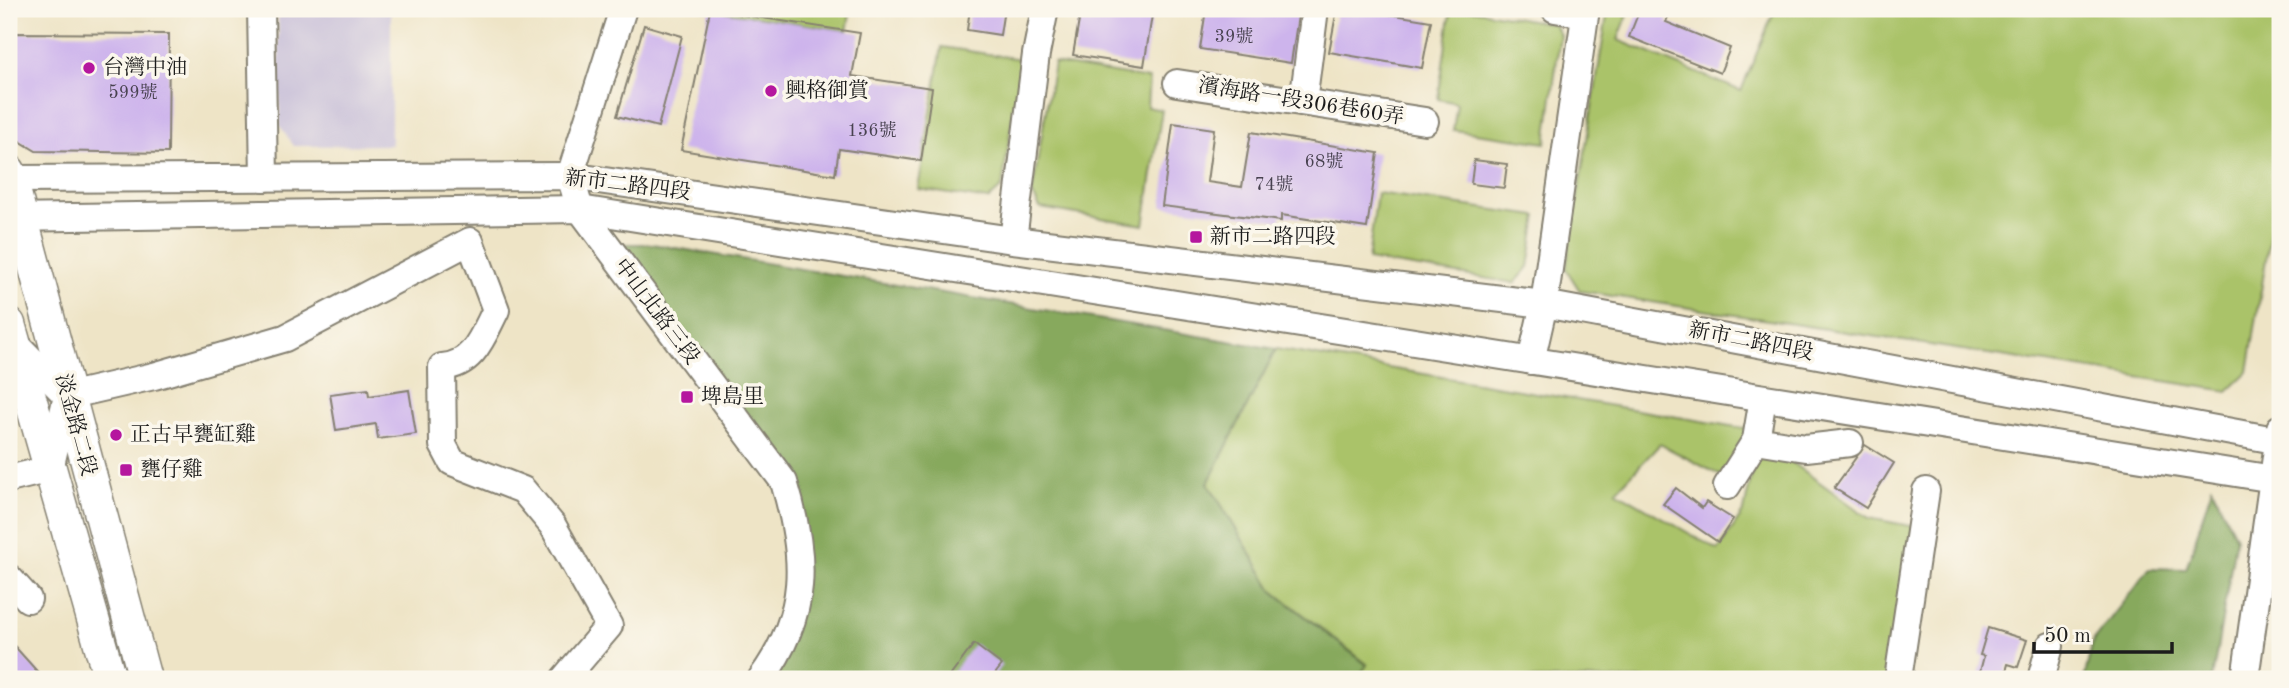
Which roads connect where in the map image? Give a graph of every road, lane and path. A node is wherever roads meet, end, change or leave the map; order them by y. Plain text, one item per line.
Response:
1 (261, 9) edge
2 (622, 9) edge
3 (1045, 9) edge
4 (1315, 9) edge
5 (1555, 9) edge
6 (1585, 11) edge
7 (1177, 83) dead end
8 (1303, 102) junction
9 (1424, 121) dead end
10 (570, 176) junction
11 (10, 177) edge
12 (264, 178) junction
13 (580, 209) junction
14 (467, 211) junction
15 (14, 217) edge
16 (1013, 240) junction
17 (470, 242) junction
18 (1544, 304) junction
19 (10, 336) edge
20 (1531, 361) junction
21 (67, 396) junction
22 (1763, 398) junction
23 (2280, 436) edge
24 (1756, 440) junction
25 (1850, 443) dead end
26 (50, 469) junction
27 (9, 479) edge
28 (2277, 480) edge
29 (1727, 486) dead end
30 (1926, 491) dead end
31 (9, 578) edge
32 (28, 599) dead end
33 (2050, 646) dead end
34 (764, 677) edge
35 (110, 679) edge
36 (145, 679) edge
37 (564, 679) edge
38 (1898, 679) edge
39 (2041, 679) edge
40 (2245, 679) edge

1 - 12 street
2 - 10 street
3 - 16 street
4 - 8 street
5 - 6 street
6 - 18 street
7 - 8 street, 濱海路一段306巷60弄
8 - 9 street, 濱海路一段306巷60弄
10 - 12 street, 新市二路四段
10 - 13 street, 中山北路三段
10 - 16 street, 新市二路四段
11 - 12 street, 新市二路四段
11 - 15 main road, 淡金路二段
13 - 14 street, 新市二路四段
13 - 20 street, 新市二路四段
13 - 34 street, 中山北路三段
14 - 15 street, 新市二路四段
14 - 17 street
15 - 21 main road, 淡金路二段
16 - 18 street, 新市二路四段
17 - 21 street
17 - 37 street
18 - 20 street
18 - 23 street, 新市二路四段
19 - 21 street
19 - 26 main road, 淡金路二段
20 - 22 street, 新市二路四段
21 - 26 street
21 - 36 main road, 淡金路二段
22 - 24 street
22 - 28 street, 新市二路四段
23 - 28 street
24 - 25 street
24 - 29 street
26 - 27 street
26 - 35 main road, 淡金路二段
28 - 40 street
30 - 38 street
31 - 32 street
33 - 39 street

